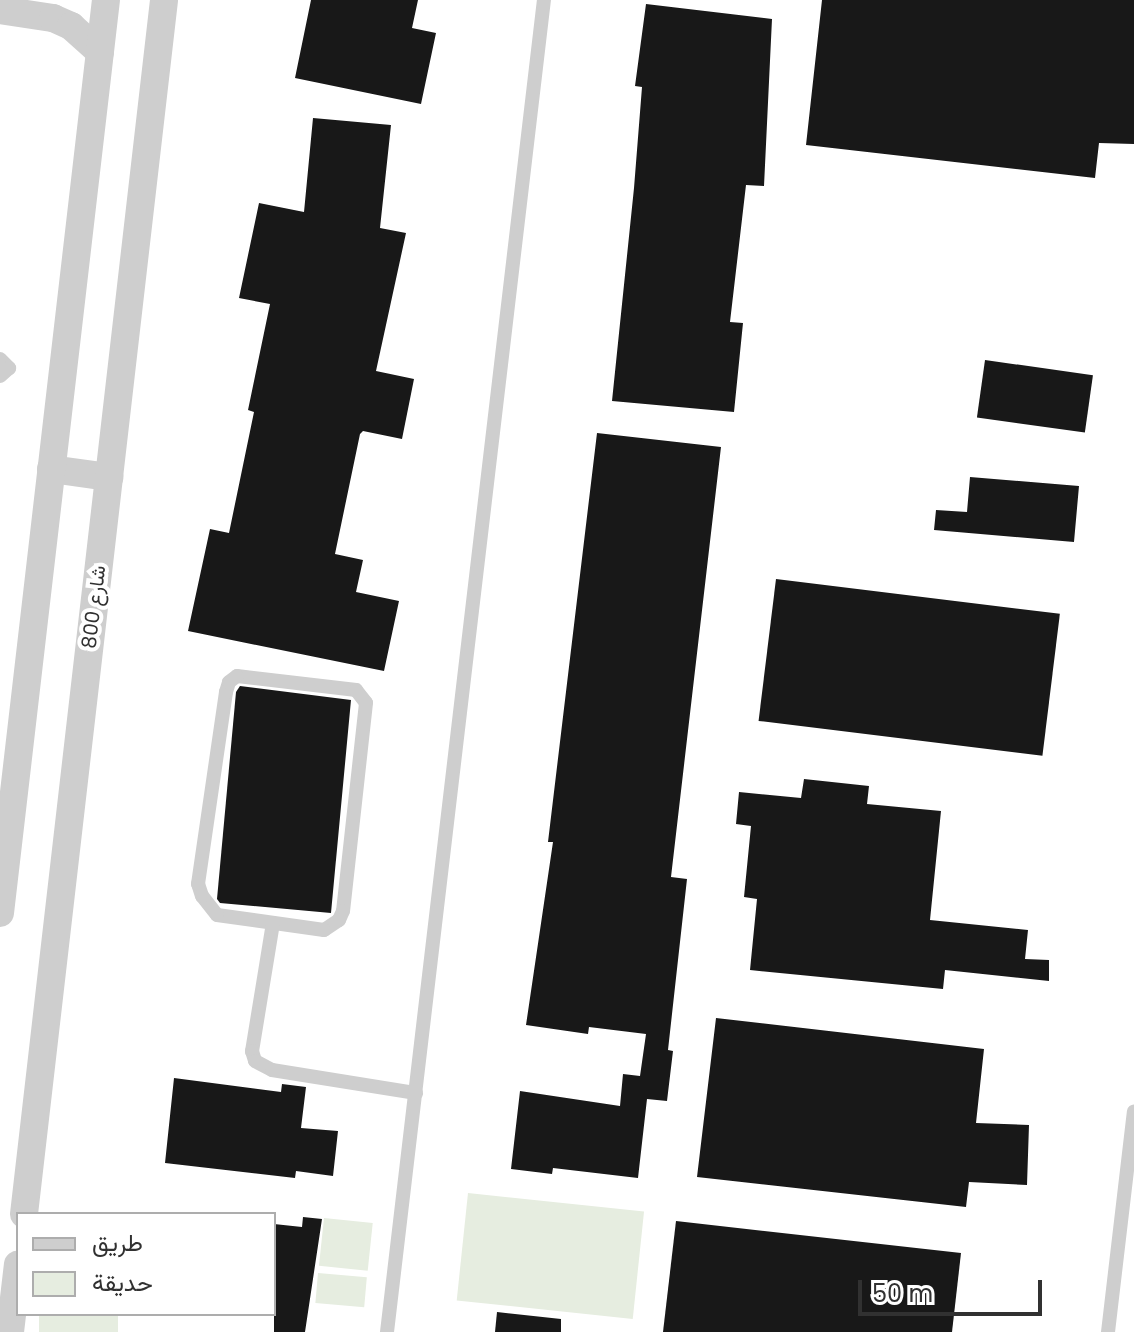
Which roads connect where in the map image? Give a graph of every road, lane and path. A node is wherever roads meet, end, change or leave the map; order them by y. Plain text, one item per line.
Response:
1 (106, 0) edge
2 (164, 0) edge
3 (544, 0) edge
4 (0, 10) edge
5 (100, 52) junction
6 (0, 359) edge
7 (0, 376) edge
8 (51, 469) junction
9 (109, 477) junction
10 (0, 913) edge
11 (273, 923) junction
12 (416, 1093) junction
13 (1134, 1112) edge
14 (24, 1212) edge
15 (16, 1281) edge
16 (10, 1332) edge
17 (387, 1332) edge
18 (1108, 1332) edge

1 - 5 street
2 - 9 street, شارع 800
3 - 12 lane
4 - 5 street
5 - 8 street
6 - 7 lane
8 - 9 street
8 - 10 street
9 - 14 street, شارع 800
11 - 11 lane
11 - 12 lane
12 - 17 lane
13 - 18 lane
15 - 16 street

